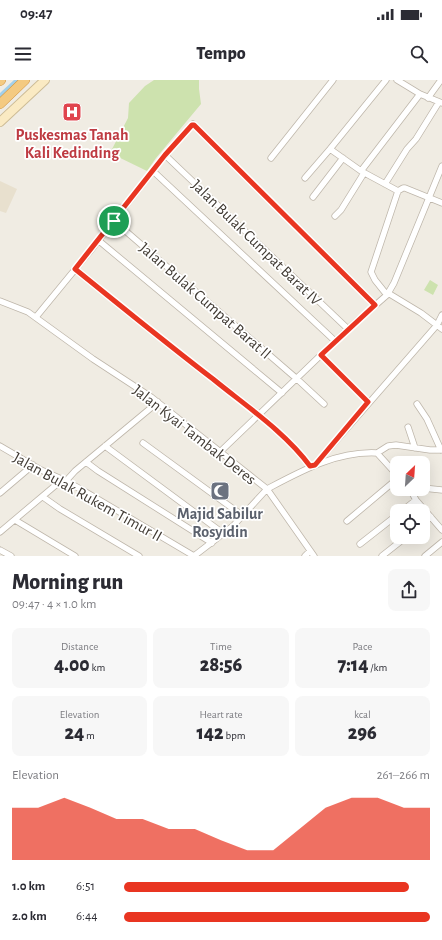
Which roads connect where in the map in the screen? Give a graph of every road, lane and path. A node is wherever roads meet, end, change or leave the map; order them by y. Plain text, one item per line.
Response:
1 (25, 80) edge
2 (45, 80) edge
3 (333, 80) edge
4 (386, 80) edge
5 (397, 80) edge
6 (441, 80) edge
7 (15, 84) edge
8 (420, 94) junction
9 (428, 98) junction
10 (440, 103) edge
11 (0, 104) edge
12 (0, 122) edge
13 (330, 149) junction
14 (165, 155) junction
15 (272, 158) dead end
16 (343, 158) junction
17 (442, 166) edge
18 (153, 171) junction
19 (363, 172) junction
20 (305, 178) dead end
21 (385, 184) junction
22 (398, 192) junction
23 (313, 197) dead end
24 (429, 198) junction
25 (442, 203) edge
26 (335, 216) dead end
27 (114, 221) junction
28 (98, 240) junction
29 (75, 269) junction
30 (387, 294) junction
31 (0, 301) edge
32 (375, 305) junction
33 (442, 315) edge
34 (36, 317) junction
35 (437, 325) junction
36 (348, 329) junction
37 (442, 329) edge
38 (336, 341) junction
39 (321, 355) junction
40 (297, 379) junction
41 (282, 393) junction
42 (158, 402) junction
43 (368, 402) junction
44 (324, 404) dead end
45 (417, 404) dead end
46 (260, 415) junction
47 (408, 428) dead end
48 (143, 443) dead end
49 (0, 446) edge
50 (105, 446) junction
51 (415, 448) junction
52 (6, 450) junction
53 (442, 450) edge
54 (221, 451) junction
55 (376, 453) junction
56 (0, 455) edge
57 (86, 462) junction
58 (33, 465) junction
59 (312, 466) junction
60 (390, 468) edge
61 (65, 480) junction
62 (390, 485) edge
63 (267, 489) junction
64 (430, 489) edge
65 (442, 490) edge
66 (0, 493) edge
67 (414, 496) edge
68 (43, 497) junction
69 (416, 500) junction
70 (411, 504) edge
71 (243, 516) junction
72 (431, 517) joint
73 (15, 520) junction
74 (390, 520) edge
75 (347, 521) dead end
76 (442, 530) edge
77 (0, 532) edge
78 (224, 534) junction
79 (442, 542) edge
80 (212, 543) junction
81 (360, 544) dead end
82 (397, 544) edge
83 (0, 550) edge
84 (310, 551) junction
85 (11, 556) edge
86 (75, 556) edge
87 (139, 556) edge
88 (194, 556) edge
89 (305, 556) edge
90 (314, 556) edge
91 (382, 556) edge
92 (425, 556) edge

1 - 7 highway
2 - 12 main road
3 - 15 street
4 - 13 street
5 - 8 street
6 - 9 street
7 - 11 highway
8 - 9 street
8 - 19 street
9 - 10 street
10 - 21 street
13 - 16 street
13 - 20 street
14 - 18 street
14 - 32 street
14 - 36 street, Jalan Bulak Cumpat Barat IV
16 - 19 street
16 - 23 street
17 - 24 street
18 - 27 street
18 - 38 street
19 - 21 street
19 - 26 street
21 - 22 street
22 - 24 street
22 - 30 street
24 - 25 street
24 - 30 street
27 - 28 street
27 - 40 street, Jalan Bulak Cumpat Barat II
28 - 29 street
28 - 41 street
29 - 34 street
29 - 46 street
30 - 32 street
30 - 35 street
31 - 34 street, Jalan Kyai Tambak Deres
32 - 36 street
33 - 35 street
34 - 42 street, Jalan Kyai Tambak Deres
35 - 37 street
35 - 43 street
36 - 38 street
38 - 39 street
39 - 40 street
39 - 43 street
40 - 41 street
40 - 44 street, Jalan Bulak Cumpat Barat II
41 - 46 street
42 - 50 street
42 - 54 street, Jalan Kyai Tambak Deres
43 - 59 street
45 - 53 street
46 - 54 street
46 - 59 street
47 - 51 street
48 - 71 street
49 - 52 street, Jalan Bulak Rukem Timur II
50 - 57 street
50 - 78 street
51 - 53 street
51 - 55 street
52 - 56 street
52 - 58 street, Jalan Bulak Rukem Timur II
54 - 63 street, Jalan Kyai Tambak Deres
55 - 59 street, Jalan Kyai Tambak Deres
55 - 60 street
57 - 61 street
57 - 80 street
58 - 61 street, Jalan Bulak Rukem Timur II
58 - 66 street
59 - 63 street, Jalan Kyai Tambak Deres
61 - 68 street
61 - 88 street, Jalan Bulak Rukem Timur II
62 - 75 street
63 - 71 street, Jalan Bulak Rukem Timur II
63 - 84 street
64 - 65 street
67 - 69 street
68 - 73 street
68 - 87 street
69 - 70 street
69 - 72 street
71 - 78 street, Jalan Bulak Rukem Timur II
72 - 76 street
73 - 77 street
73 - 86 street
74 - 81 street
78 - 80 street, Jalan Bulak Rukem Timur II
79 - 92 street
80 - 88 street, Jalan Bulak Rukem Timur II
82 - 91 street
83 - 85 street
84 - 89 street
84 - 90 street

